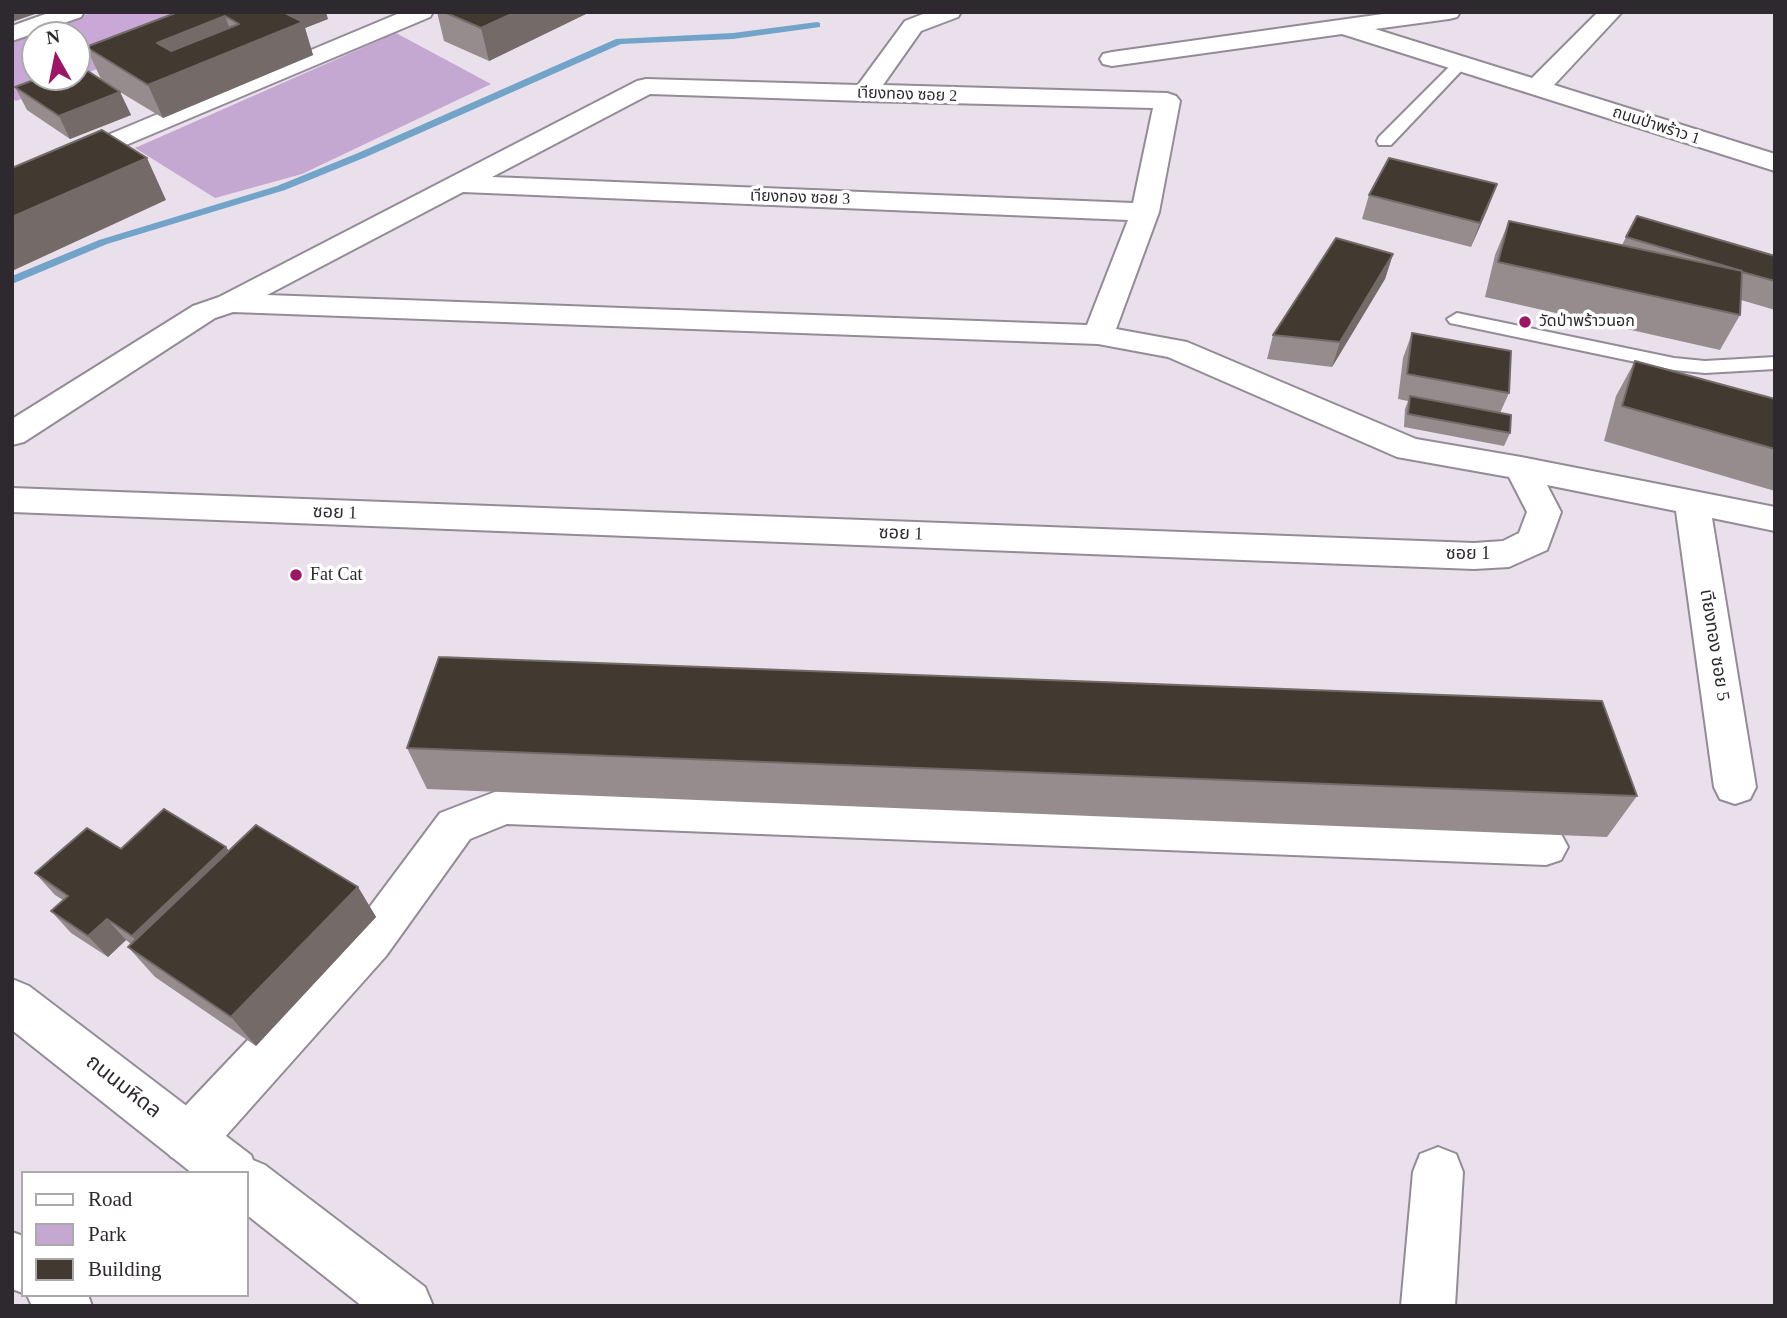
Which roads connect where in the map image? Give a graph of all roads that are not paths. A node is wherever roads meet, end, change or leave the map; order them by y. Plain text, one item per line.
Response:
1 (73, 12) edge
2 (366, 12) edge
3 (422, 12) edge
4 (950, 12) edge
5 (1449, 12) edge
6 (1611, 12) edge
7 (391, 25) junction
8 (1344, 27) junction
9 (12, 34) edge
10 (1111, 60) dead end
11 (1460, 64) junction
12 (1537, 88) junction
13 (864, 94) junction
14 (1385, 141) dead end
15 (1775, 163) edge
16 (455, 184) junction
17 (12, 186) edge
18 (1145, 212) junction
19 (230, 303) junction
20 (1457, 319) dead end
21 (1098, 335) junction
22 (1775, 363) edge
23 (12, 434) edge
24 (12, 452) edge
25 (1521, 468) junction
26 (12, 500) edge
27 (1692, 502) junction
28 (1775, 519) edge
29 (1735, 787) dead end
30 (1546, 847) dead end
31 (12, 1001) edge
32 (190, 1139) junction
33 (230, 1171) edge
34 (1438, 1172) dead end
35 (248, 1184) edge
36 (406, 1306) edge
37 (1428, 1306) edge

1 - 9 street
2 - 7 street
3 - 7 street
4 - 13 street
5 - 8 street
6 - 12 street
7 - 17 street
8 - 10 street
8 - 11 street, ถนนป่าพร้าว 1
11 - 12 street, ถนนป่าพร้าว 1
11 - 14 lane
12 - 15 street, ถนนป่าพร้าว 1
13 - 16 street, เาียงทอง ซอย 2
13 - 18 street, เาียงทอง ซอย 2
16 - 18 street, เาียงทอง ซอย 3
16 - 19 street
18 - 21 street
19 - 21 street
19 - 23 street
19 - 24 street
20 - 22 lane
21 - 25 street
25 - 26 street, ซอย 1
25 - 27 street
27 - 28 street
27 - 29 street, เาียงทอง ซอย 5
30 - 32 street
31 - 32 street, ถนนมหิดล
32 - 33 street, ถนนมหิดล
34 - 37 street
35 - 36 street

